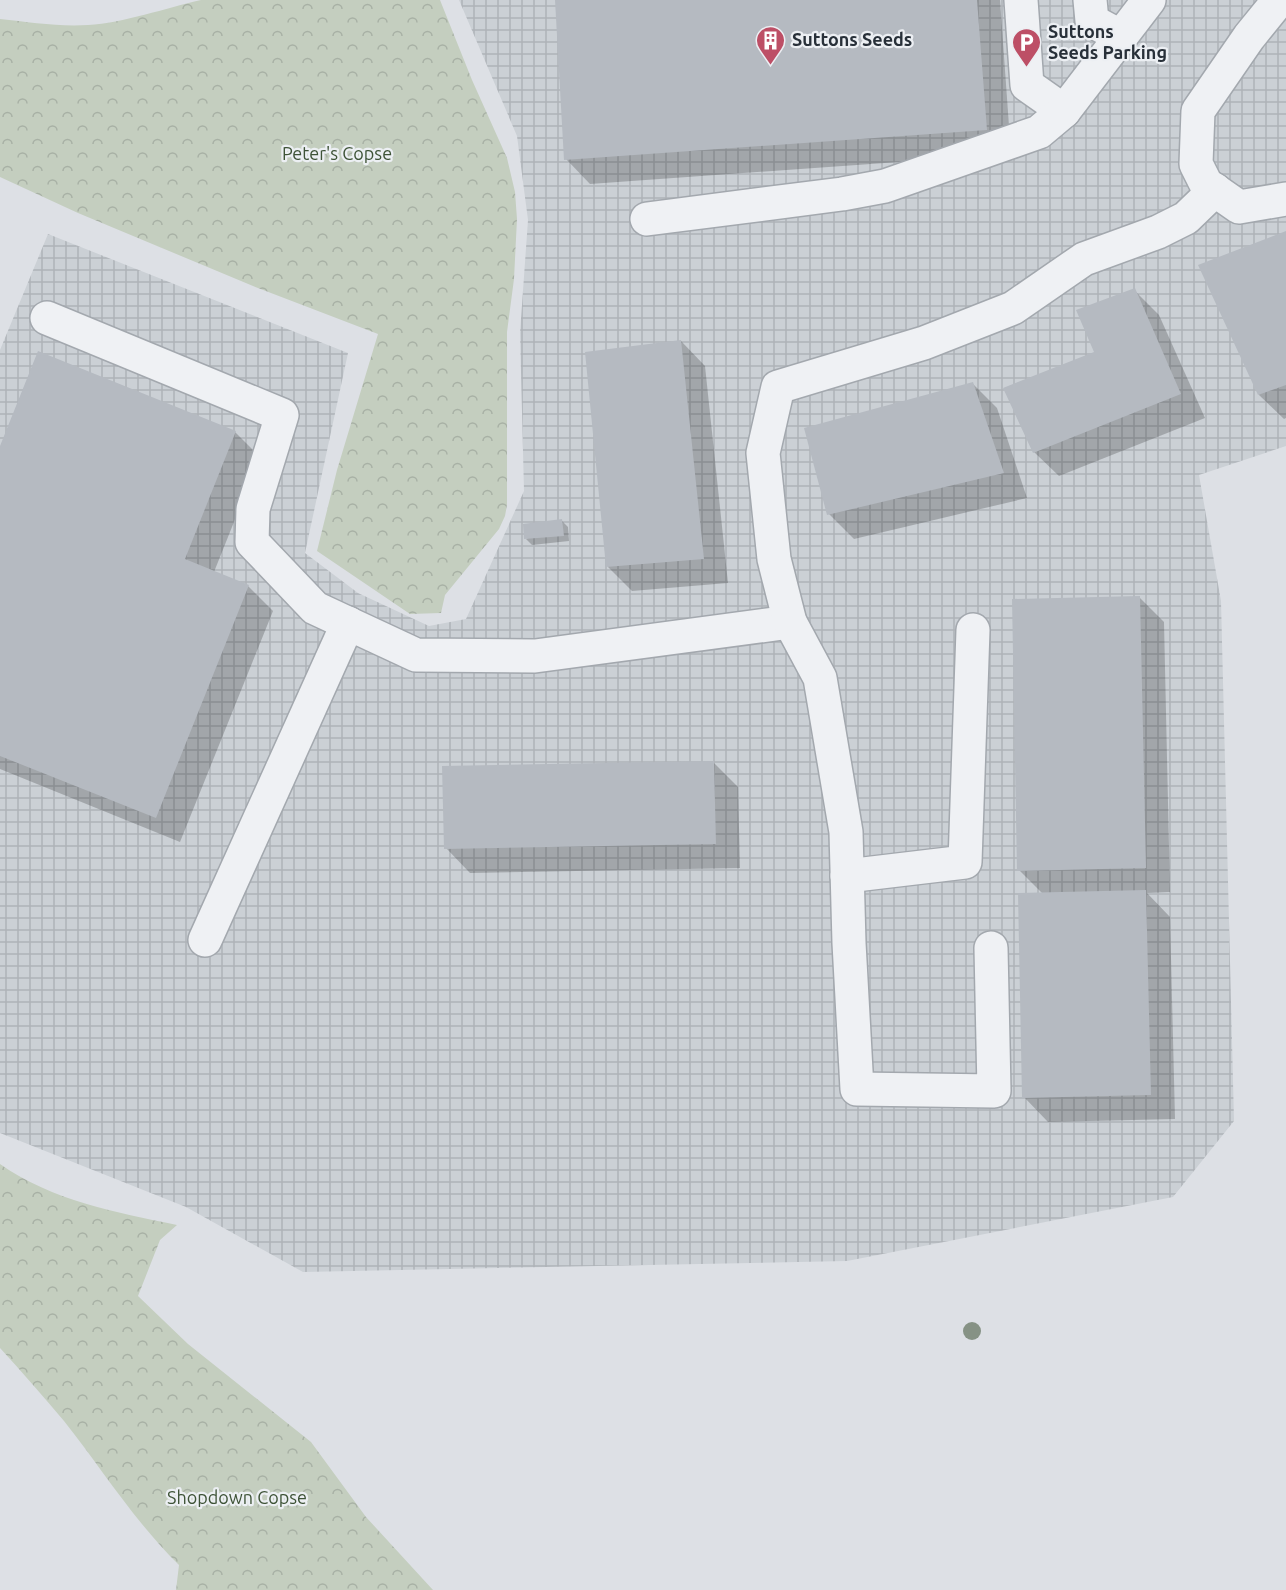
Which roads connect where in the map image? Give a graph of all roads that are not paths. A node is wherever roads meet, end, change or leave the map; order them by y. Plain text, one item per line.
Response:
1 (1021, 0) edge
2 (1090, 0) edge
3 (1149, 0) edge
4 (1279, 0) edge
5 (1120, 36) junction
6 (1064, 111) junction
7 (1215, 190) junction
8 (1286, 199) edge
9 (647, 219) dead end
10 (47, 318) dead end
11 (790, 622) junction
12 (348, 623) junction
13 (974, 630) dead end
14 (847, 876) junction
15 (205, 940) dead end
16 (991, 948) dead end

1 - 6 lane
2 - 5 lane
3 - 5 lane
4 - 7 lane
5 - 6 lane
6 - 9 lane
7 - 8 lane
7 - 11 lane
10 - 12 lane
11 - 12 lane
11 - 14 lane
12 - 15 lane
13 - 14 lane
14 - 16 lane

